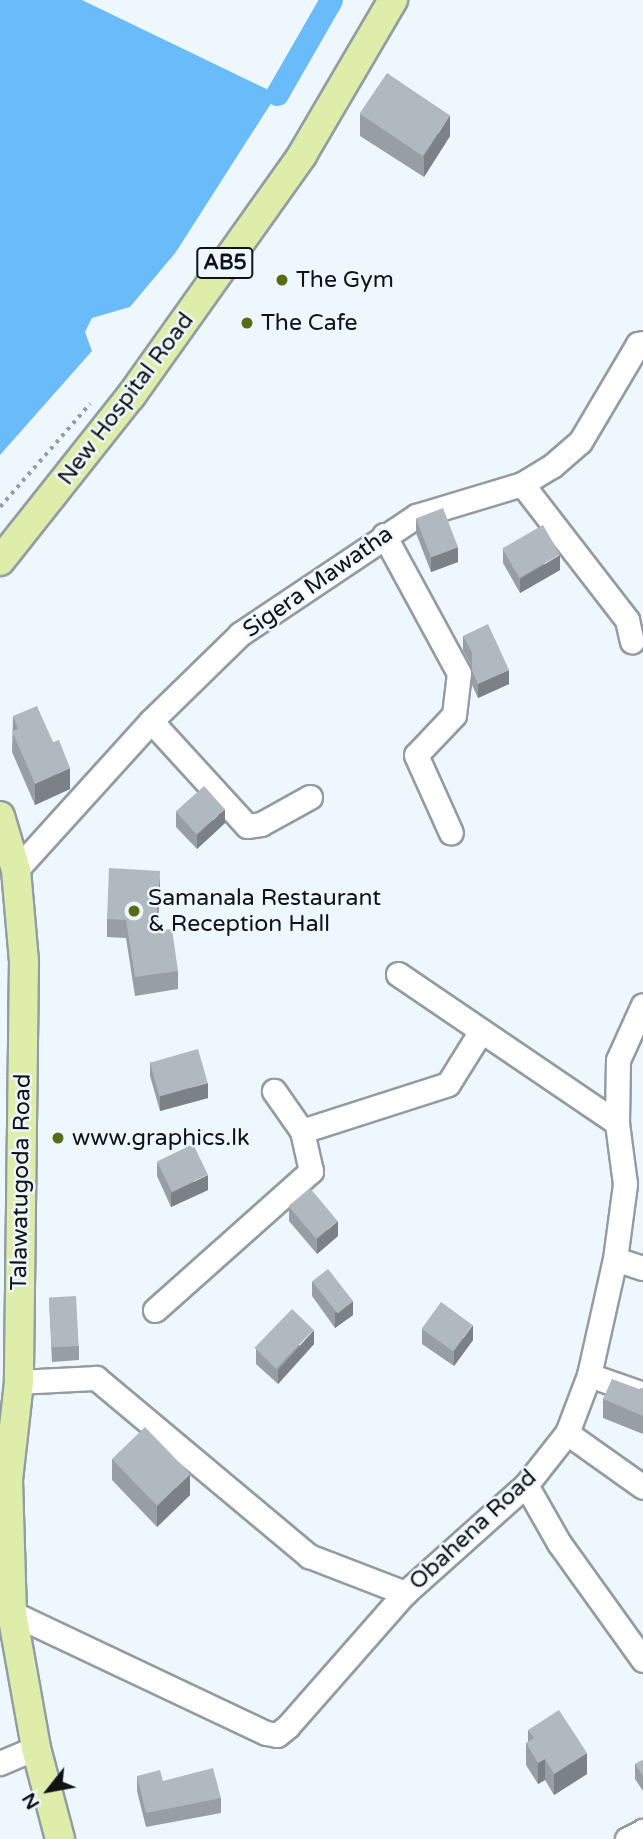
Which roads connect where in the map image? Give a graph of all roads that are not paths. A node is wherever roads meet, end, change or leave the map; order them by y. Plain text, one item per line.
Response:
1 (393, 0) edge
2 (643, 343) edge
3 (522, 484) junction
4 (384, 535) junction
5 (1, 553) edge
6 (632, 641) dead end
7 (151, 721) junction
8 (310, 797) dead end
9 (0, 816) edge
10 (451, 833) dead end
11 (16, 870) junction
12 (398, 974) dead end
13 (643, 1005) edge
14 (481, 1031) junction
15 (274, 1091) dead end
16 (617, 1123) junction
17 (302, 1131) junction
18 (615, 1259) junction
19 (643, 1268) edge
20 (155, 1310) dead end
21 (589, 1375) junction
22 (19, 1382) junction
23 (643, 1394) edge
24 (567, 1433) junction
25 (526, 1485) junction
26 (643, 1487) edge
27 (405, 1593) junction
28 (12, 1613) junction
29 (643, 1660) edge
30 (36, 1748) junction
31 (0, 1763) edge
32 (643, 1831) edge
33 (60, 1839) edge
34 (627, 1839) edge

1 - 5 main road, New Hospital Road / AB5
2 - 3 street, Sigera Mawatha
3 - 4 street, Sigera Mawatha
3 - 6 street
4 - 7 street, Sigera Mawatha
4 - 10 street
7 - 8 street
7 - 11 street, Sigera Mawatha
9 - 11 main road, Talawatugoda Road
11 - 22 main road, Talawatugoda Road
12 - 14 street
13 - 16 street, Obahena Road
14 - 16 street
14 - 17 street
15 - 17 street
16 - 18 street, Obahena Road
17 - 20 street
18 - 19 street
18 - 21 street, Obahena Road
21 - 23 street
21 - 24 street, Obahena Road
22 - 27 street
22 - 28 main road, Talawatugoda Road
24 - 25 street, Obahena Road
24 - 26 street
25 - 27 street, Obahena Road
25 - 29 street
27 - 28 street, Obahena Road
28 - 30 main road, Talawatugoda Road
30 - 31 street
30 - 33 main road, Talawatugoda Road
32 - 34 street

